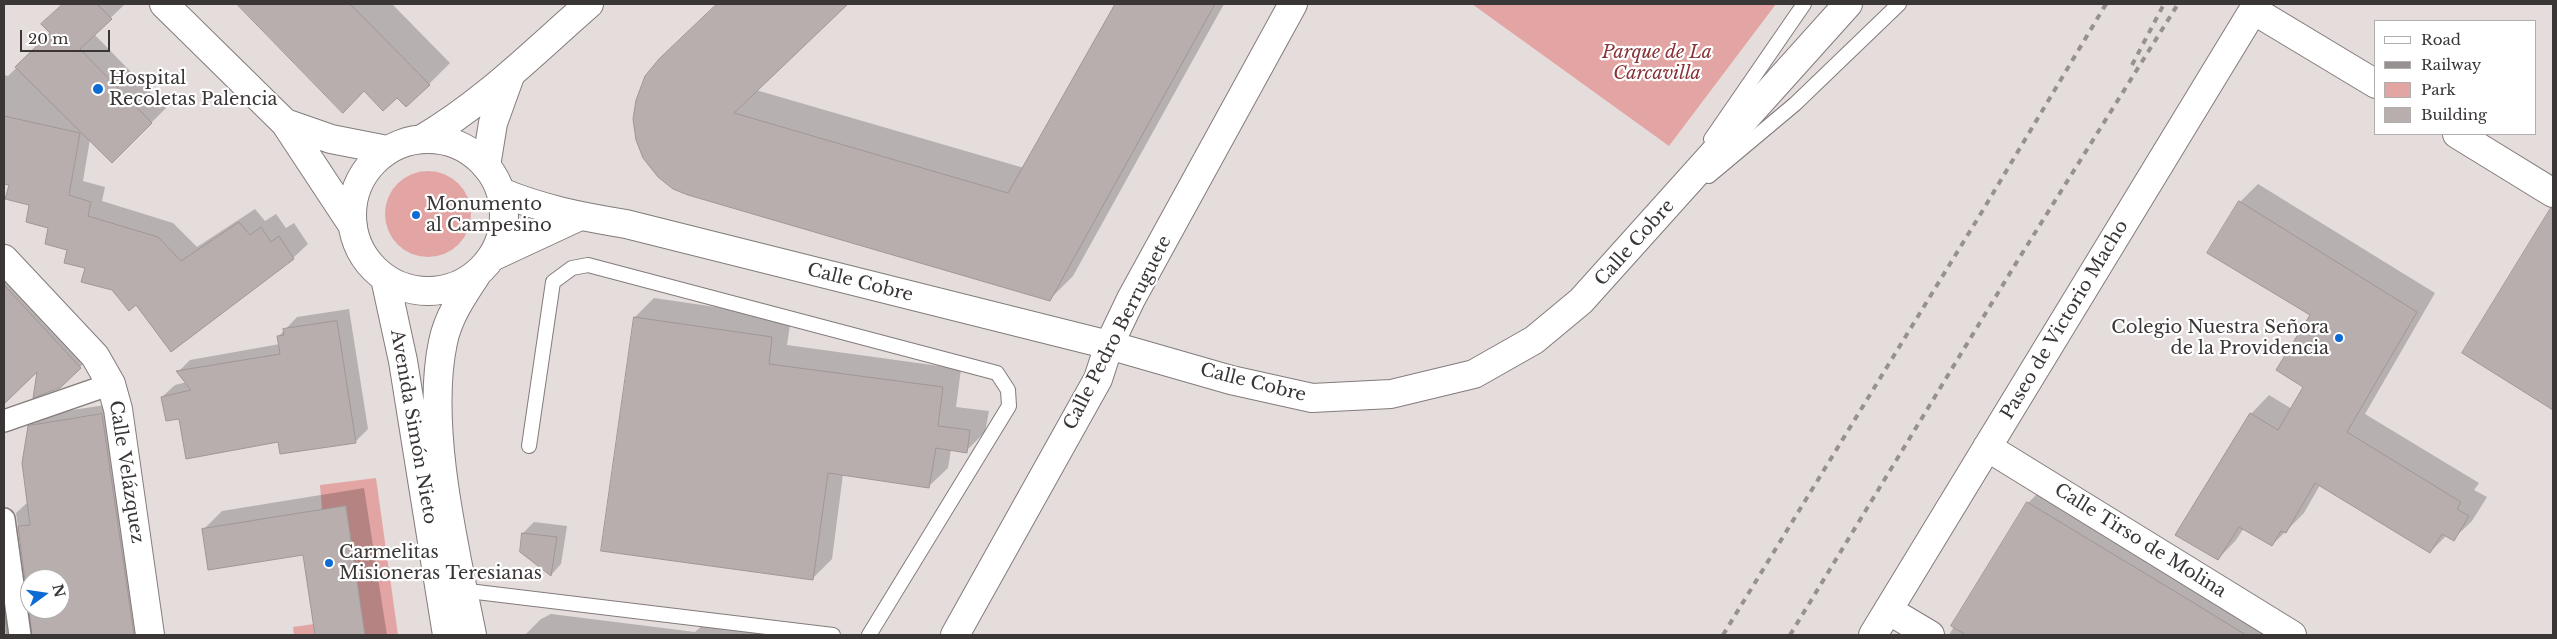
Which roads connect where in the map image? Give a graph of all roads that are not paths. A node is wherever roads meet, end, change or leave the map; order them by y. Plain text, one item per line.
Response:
1 (164, 4) edge
2 (590, 4) edge
3 (1293, 4) edge
4 (1804, 4) edge
5 (1848, 4) edge
6 (1899, 4) edge
7 (2255, 7) edge
8 (510, 76) junction
9 (2374, 83) edge
10 (284, 123) junction
11 (2458, 135) edge
12 (422, 139) junction
13 (387, 150) junction
14 (486, 166) junction
15 (501, 192) junction
16 (2553, 193) edge
17 (578, 217) junction
18 (1656, 219) junction
19 (352, 226) junction
20 (4, 259) edge
21 (484, 265) junction
22 (385, 278) junction
23 (1109, 345) junction
24 (112, 384) junction
25 (4, 421) edge
26 (529, 446) dead end
27 (1987, 447) junction
28 (4, 519) edge
29 (452, 590) junction
30 (1888, 610) junction
31 (20, 635) edge
32 (150, 635) edge
33 (447, 635) edge
34 (472, 635) edge
35 (833, 635) edge
36 (869, 635) edge
37 (955, 635) edge
38 (1873, 635) edge
39 (1930, 635) edge
40 (2292, 635) edge

1 - 10 street
2 - 8 street
3 - 23 street, Calle Pedro Berruguete
4 - 18 lane
5 - 18 street, Calle Cobre
6 - 18 lane
7 - 9 street
7 - 27 street, Paseo de Victorio Macho
8 - 12 street
8 - 14 street
10 - 13 street
10 - 19 street
11 - 16 street
12 - 13 street
12 - 14 street
13 - 19 street
14 - 15 street
15 - 17 street, Calle Cobre
15 - 21 street
17 - 21 street
17 - 23 street, Calle Cobre
18 - 23 street, Calle Cobre
19 - 22 street
20 - 24 street, Calle Velázquez
21 - 22 street
21 - 29 street, Avenida Simón Nieto
22 - 29 street, Avenida Simón Nieto
23 - 37 street, Calle Pedro Berruguete
24 - 25 street
24 - 32 street, Calle Velázquez
26 - 36 lane
27 - 30 street, Paseo de Victorio Macho
27 - 40 street, Calle Tirso de Molina
28 - 31 street
29 - 33 street, Avenida Simón Nieto
29 - 34 street, Avenida Simón Nieto
29 - 35 lane
30 - 38 street, Paseo de Victorio Macho
30 - 39 street

